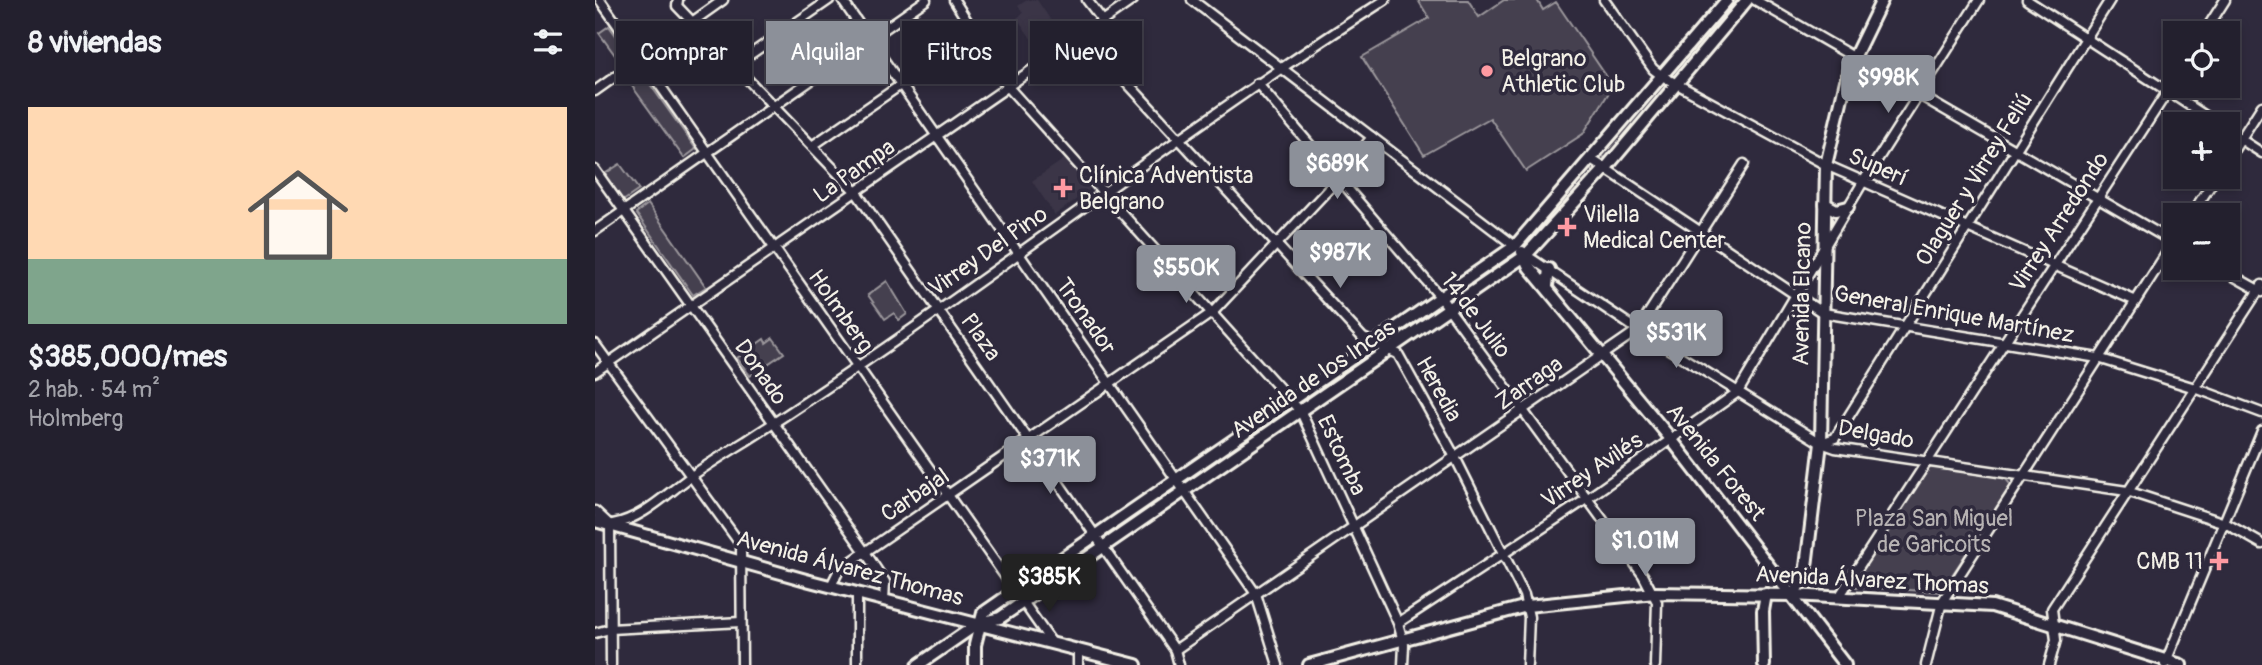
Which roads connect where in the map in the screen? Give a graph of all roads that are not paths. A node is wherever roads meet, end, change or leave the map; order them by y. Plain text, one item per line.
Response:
1 (600, 0) edge
2 (678, 0) edge
3 (722, 0) edge
4 (829, 0) edge
5 (842, 0) edge
6 (926, 0) edge
7 (954, 0) edge
8 (1087, 0) edge
9 (1133, 0) edge
10 (1192, 0) edge
11 (1385, 0) edge
12 (1604, 0) edge
13 (1727, 0) edge
14 (1747, 0) edge
15 (1755, 0) edge
16 (1882, 0) edge
17 (1979, 0) edge
18 (2027, 0) edge
19 (2111, 0) edge
20 (2225, 0) edge
21 (693, 21) joint
22 (857, 21) edge
23 (1103, 21) joint
24 (2212, 21) edge
25 (616, 22) edge
26 (888, 25) edge
27 (2086, 38) junction
28 (752, 53) edge
29 (1853, 58) junction
30 (888, 64) edge
31 (1280, 67) junction
32 (1030, 73) edge
33 (616, 75) edge
34 (1662, 76) junction
35 (752, 83) edge
36 (1257, 83) junction
37 (659, 84) edge
38 (804, 84) edge
39 (902, 84) junction
40 (1127, 84) edge
41 (1675, 84) junction
42 (1009, 88) junction
43 (2163, 89) edge
44 (595, 91) edge
45 (1918, 94) junction
46 (2164, 98) edge
47 (2177, 98) edge
48 (773, 106) junction
49 (2262, 106) edge
50 (2199, 112) edge
51 (939, 136) junction
52 (1372, 137) junction
53 (2241, 139) joint
54 (1179, 141) junction
55 (812, 146) junction
56 (2016, 151) junction
57 (706, 152) junction
58 (2262, 153) edge
59 (1591, 159) junction
60 (1744, 164) dead end
61 (1826, 165) junction
62 (1605, 169) junction
63 (595, 170) edge
64 (1338, 179) junction
65 (1863, 182) junction
66 (856, 192) junction
67 (1104, 192) junction
68 (2096, 198) junction
69 (1825, 204) junction
70 (1848, 207) junction
71 (624, 210) junction
72 (1967, 227) junction
73 (595, 231) edge
74 (1699, 233) junction
75 (2163, 235) edge
76 (1278, 243) junction
77 (1515, 246) junction
78 (1824, 246) junction
79 (774, 249) junction
80 (1019, 253) junction
81 (1526, 255) junction
82 (2163, 260) edge
83 (2054, 264) junction
84 (1549, 270) junction
85 (2240, 278) edge
86 (1547, 286) junction
87 (2261, 289) edge
88 (1794, 296) junction
89 (1441, 298) junction
90 (2136, 301) junction
91 (691, 306) junction
92 (939, 309) junction
93 (1450, 310) junction
94 (1213, 312) junction
95 (1823, 313) junction
96 (1905, 325) junction
97 (1638, 330) junction
98 (1374, 343) junction
99 (2006, 343) junction
100 (595, 344) edge
101 (1392, 351) junction
102 (1602, 355) junction
103 (2098, 358) junction
104 (608, 363) junction
105 (856, 367) junction
106 (595, 372) edge
107 (1109, 383) junction
108 (2195, 388) junction
109 (1738, 392) junction
110 (1291, 399) junction
111 (1523, 410) junction
112 (1301, 412) junction
113 (2262, 413) edge
114 (773, 423) junction
115 (2262, 431) edge
116 (1671, 439) junction
117 (1030, 441) junction
118 (1821, 443) junction
119 (1455, 457) junction
120 (1925, 462) junction
121 (691, 476) junction
122 (2022, 476) junction
123 (1176, 480) junction
124 (2127, 491) junction
125 (1185, 492) junction
126 (947, 496) junction
127 (1588, 498) junction
128 (595, 511) edge
129 (595, 521) edge
130 (2225, 523) junction
131 (610, 525) junction
132 (1354, 525) junction
133 (1095, 535) junction
134 (2262, 544) edge
135 (1103, 547) junction
136 (865, 552) junction
137 (1503, 553) junction
138 (742, 562) junction
139 (831, 586) junction
140 (1014, 590) junction
141 (857, 593) junction
142 (1655, 593) junction
143 (1257, 594) junction
144 (1766, 594) junction
145 (1793, 595) junction
146 (1839, 597) junction
147 (884, 600) junction
148 (1023, 602) junction
149 (1943, 602) junction
150 (1527, 606) junction
151 (741, 622) junction
152 (1398, 623) junction
153 (979, 624) junction
154 (2053, 624) junction
155 (610, 629) junction
156 (595, 633) edge
157 (1403, 640) junction
158 (1052, 643) junction
159 (1078, 650) junction
160 (1175, 650) junction
161 (2166, 662) edge
162 (611, 665) edge
163 (742, 665) edge
164 (857, 665) edge
165 (918, 665) edge
166 (975, 665) edge
167 (1078, 665) edge
168 (1136, 665) edge
169 (1179, 665) edge
170 (1278, 665) edge
171 (1309, 665) edge
172 (1403, 665) edge
173 (1527, 665) edge
174 (1655, 665) edge
175 (1764, 665) edge
176 (1845, 665) edge
177 (1926, 665) edge
178 (2049, 665) edge
179 (2181, 665) edge

1 - 25 street, Holmberg
2 - 21 street, Plaza
3 - 21 street
4 - 28 street
5 - 22 street, Tronador
6 - 26 street
7 - 42 street, Estomba
8 - 23 street
9 - 23 street, La Pampa
10 - 31 street, Avenida Forest
11 - 31 street, Virrey Del Pino
12 - 34 street, Superí
13 - 34 main road, Avenida de los Incas
14 - 41 main road, Avenida de los Incas
15 - 29 street
16 - 29 main road, Avenida Elcano
17 - 45 street, Virrey Avilés
18 - 27 street
19 - 27 street, Olaguer y Virrey Feliú
20 - 24 street
27 - 43 street
27 - 56 street, Olaguer y Virrey Feliú
29 - 45 street
29 - 61 main road, Avenida Elcano
30 - 39 street, Tronador
31 - 36 street, Virrey Del Pino
31 - 52 street, Avenida Forest
32 - 42 street, La Pampa
33 - 44 street
34 - 41 street, Superí
34 - 59 main road, Avenida de los Incas
35 - 48 street, Plaza
36 - 54 street, Virrey Del Pino
36 - 64 street, 14 de Julio
37 - 57 street, Holmberg
38 - 48 street
39 - 51 street, Tronador
39 - 55 street
40 - 54 street, Heredia
41 - 61 street, Superí
41 - 62 main road, Avenida de los Incas
42 - 51 street, La Pampa
42 - 67 street, Estomba
45 - 56 street
45 - 65 street, Virrey Avilés
46 - 68 street, Virrey Arredondo
47 - 50 street
48 - 55 street, Plaza
48 - 57 street
49 - 53 street
51 - 66 street, La Pampa
51 - 80 street, Tronador
52 - 64 street, Carbajal
52 - 77 street, Avenida Forest
53 - 58 street
54 - 67 street, Virrey Del Pino
54 - 76 street, Heredia
55 - 66 street, Plaza
56 - 68 street
56 - 72 street, Olaguer y Virrey Feliú
57 - 71 street
57 - 79 street, Holmberg
59 - 62 street, General Enrique Martínez
59 - 77 main road, Avenida de los Incas
60 - 74 street, Zarraga
61 - 65 street, Superí
61 - 69 main road, Avenida Elcano
62 - 74 street, General Enrique Martínez
62 - 81 main road, Avenida de los Incas
63 - 71 street, Donado
64 - 76 street, Carbajal
64 - 89 street, 14 de Julio
65 - 70 street, Virrey Avilés
65 - 72 street, Superí
66 - 79 street, La Pampa
66 - 92 street, Plaza
67 - 80 street, Virrey Del Pino
67 - 94 street, Estomba
68 - 75 street
68 - 83 street, Virrey Arredondo
69 - 70 main road
69 - 78 main road, Avenida Elcano
70 - 78 street, Virrey Avilés
71 - 73 street
71 - 91 street, Donado
72 - 83 street, Superí
72 - 96 street, Olaguer y Virrey Feliú
74 - 88 street, General Enrique Martínez
74 - 97 street, Zarraga
76 - 94 street, Carbajal
76 - 98 street, Heredia
77 - 81 main road, Avenida Forest
77 - 89 main road, Avenida de los Incas
78 - 88 street, Virrey Avilés
78 - 95 main road, Avenida Elcano
79 - 91 street, La Pampa
79 - 105 street, Holmberg
80 - 92 street, Virrey Del Pino
80 - 107 street, Tronador
81 - 84 street, Delgado
81 - 86 main road, Avenida Forest
81 - 93 main road, Avenida de los Incas
82 - 90 street
83 - 90 street, Superí
83 - 99 street, Virrey Arredondo
84 - 86 main road
84 - 97 street, Delgado
85 - 87 street
86 - 102 main road, Avenida Forest
87 - 108 street
88 - 95 street, General Enrique Martínez
88 - 109 street, Virrey Avilés
89 - 93 street, 14 de Julio
89 - 98 main road, Avenida de los Incas
90 - 103 street
91 - 104 street, La Pampa
91 - 114 street, Donado
92 - 105 street, Virrey Del Pino
92 - 117 street, Plaza
93 - 101 main road, Avenida de los Incas
93 - 111 street, 14 de Julio
94 - 107 street, Carbajal
94 - 110 street, Estomba
95 - 96 street, General Enrique Martínez
95 - 118 main road, Avenida Elcano
96 - 99 street, General Enrique Martínez
96 - 118 street, Olaguer y Virrey Feliú
97 - 102 street, Zarraga
97 - 109 street, Delgado
98 - 101 street, Heredia
98 - 110 main road, Avenida de los Incas
99 - 103 street, General Enrique Martínez
99 - 120 street, Virrey Arredondo
100 - 104 street
101 - 112 main road, Avenida de los Incas
101 - 119 street, Heredia
102 - 111 street, Zarraga
102 - 116 main road, Avenida Forest
103 - 108 street, General Enrique Martínez
103 - 122 street
104 - 106 street, La Pampa
104 - 121 street
105 - 114 street, Virrey Del Pino
105 - 126 street, Holmberg
107 - 117 street, Carbajal
107 - 123 street, Tronador
108 - 113 street, General Enrique Martínez
108 - 124 street
109 - 116 street, Virrey Avilés
109 - 118 street, Delgado
110 - 112 street, Estomba
110 - 123 main road, Avenida de los Incas
111 - 119 street, Zarraga
111 - 127 street, 14 de Julio
112 - 125 main road, Avenida de los Incas
112 - 132 street, Estomba
114 - 121 street, Virrey Del Pino
114 - 136 street, Donado
115 - 130 street
116 - 127 street, Virrey Avilés
116 - 145 main road, Avenida Forest
117 - 126 street, Carbajal
117 - 133 street, Plaza
118 - 120 street, Delgado
118 - 145 main road, Avenida Elcano
119 - 132 street, Zarraga
119 - 137 street, Heredia
120 - 122 street, Delgado
120 - 146 street, Virrey Arredondo
121 - 131 street, Virrey Del Pino
121 - 138 street
122 - 124 street, Delgado
122 - 149 street
123 - 125 street, Tronador
123 - 133 main road, Avenida de los Incas
124 - 130 street, Delgado
124 - 154 street
125 - 135 main road, Avenida de los Incas
125 - 143 street, Tronador
126 - 136 street, Carbajal
126 - 140 street, Holmberg
127 - 137 street, Virrey Avilés
127 - 142 street, 14 de Julio
128 - 131 street
129 - 131 main road, Avenida Álvarez Thomas
130 - 134 street, Delgado
130 - 161 street
131 - 138 main road, Avenida Álvarez Thomas
131 - 155 street
132 - 143 street, Zarraga
132 - 152 street, Estomba
133 - 135 street, Plaza
133 - 140 main road, Avenida de los Incas
135 - 148 main road, Avenida de los Incas
135 - 160 street, Plaza
136 - 139 street, Carbajal
136 - 147 street, Donado
137 - 150 street, Heredia
137 - 152 street, Virrey Avilés
138 - 139 main road, Avenida Álvarez Thomas
138 - 151 street
139 - 141 main road, Avenida Álvarez Thomas
140 - 148 street, Holmberg
140 - 153 main road, Avenida de los Incas
141 - 147 main road, Avenida Álvarez Thomas
141 - 164 street
142 - 144 main road, Avenida Álvarez Thomas
142 - 150 main road, Avenida Álvarez Thomas
142 - 174 street
143 - 160 street, Zarraga
143 - 170 street, Tronador
144 - 145 main road, Avenida Álvarez Thomas
144 - 175 main road
145 - 146 main road, Avenida Álvarez Thomas
145 - 176 main road, Avenida Forest
146 - 149 main road, Avenida Álvarez Thomas
147 - 153 main road, Avenida Álvarez Thomas
148 - 153 main road, Avenida de los Incas
148 - 158 street, Holmberg
149 - 154 main road, Avenida Álvarez Thomas
149 - 177 street
150 - 157 main road, Avenida Álvarez Thomas
150 - 173 street, Heredia
151 - 155 street
151 - 163 street
152 - 157 street, Estomba
153 - 158 main road, Avenida Álvarez Thomas
153 - 165 main road, Avenida de los Incas
153 - 166 main road
154 - 161 main road, Avenida Álvarez Thomas
154 - 178 street
155 - 156 street
155 - 162 street
157 - 171 main road, Avenida Álvarez Thomas
157 - 172 street, Estomba
158 - 159 main road, Avenida Álvarez Thomas
159 - 167 street
159 - 168 main road, Avenida Álvarez Thomas
160 - 169 street, Plaza
161 - 179 main road, Avenida Álvarez Thomas

